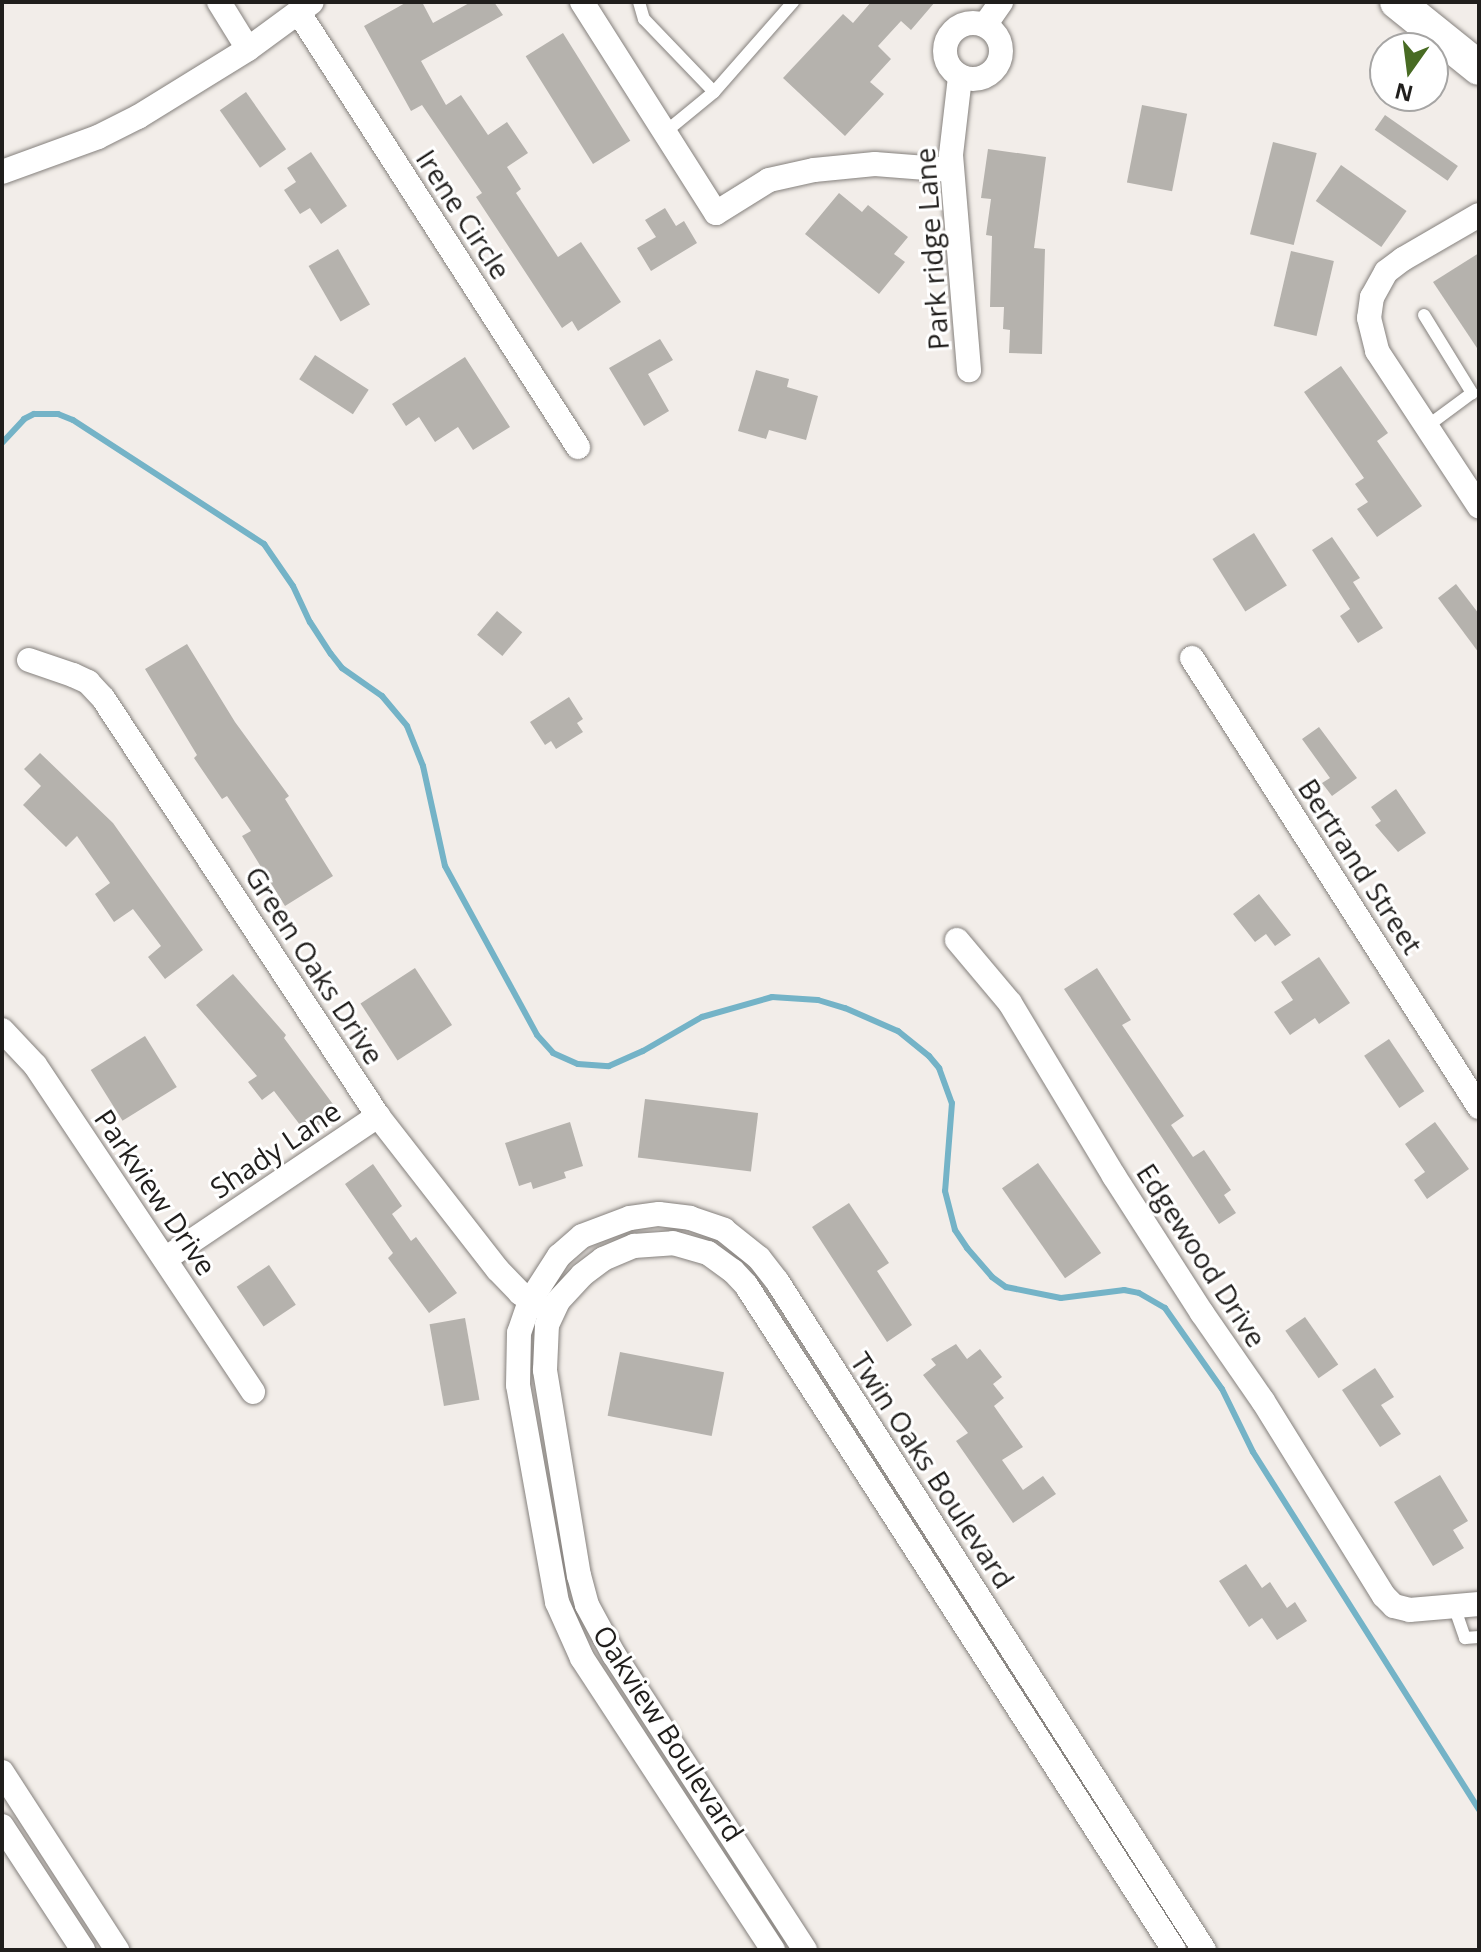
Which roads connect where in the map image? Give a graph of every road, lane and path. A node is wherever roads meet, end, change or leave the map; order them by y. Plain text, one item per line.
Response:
1 (219, 2) edge
2 (582, 2) edge
3 (639, 2) edge
4 (793, 2) edge
5 (1001, 2) edge
6 (1397, 2) edge
7 (305, 8) edge
8 (985, 25) junction
9 (248, 49) junction
10 (1479, 68) edge
11 (960, 77) junction
12 (714, 92) junction
13 (664, 133) junction
14 (952, 170) junction
15 (2, 172) edge
16 (1479, 215) edge
17 (1424, 315) dead end
18 (969, 370) dead end
19 (1475, 398) edge
20 (1426, 427) junction
21 (578, 447) dead end
22 (1479, 506) edge
23 (1192, 658) dead end
24 (29, 660) dead end
25 (957, 940) dead end
26 (2, 1030) edge
27 (1479, 1107) edge
28 (378, 1116) junction
29 (165, 1259) junction
30 (541, 1307) junction
31 (253, 1392) dead end
32 (1479, 1604) edge
33 (1454, 1606) junction
34 (1479, 1637) edge
35 (2, 1772) edge
36 (2, 1826) edge
37 (66, 1871) junction
38 (41, 1886) junction
39 (83, 1950) edge
40 (117, 1950) edge
41 (773, 1950) edge
42 (805, 1950) edge
43 (1174, 1950) edge
44 (1204, 1950) edge

1 - 9 street
2 - 13 street
3 - 12 lane
4 - 12 lane
5 - 8 street
6 - 10 main road
7 - 9 street
7 - 21 street, Irene Circle
8 - 11 street, Park ridge Lane
8 - 11 street
9 - 15 street
11 - 14 street, Park ridge Lane
12 - 13 lane
13 - 14 street
14 - 18 street, Park ridge Lane
16 - 20 street
17 - 19 lane
19 - 20 lane
20 - 22 street
23 - 27 street, Bertrand Street
24 - 28 street, Green Oaks Drive
25 - 33 street, Edgewood Drive
26 - 29 street, Parkview Drive
28 - 29 street, Shady Lane
28 - 30 street, Green Oaks Drive
29 - 31 street, Parkview Drive
30 - 41 street, Oakview Boulevard
30 - 42 street, Oakview Boulevard
30 - 43 street, Twin Oaks Boulevard
30 - 44 street, Twin Oaks Boulevard
32 - 33 street
33 - 34 lane
35 - 37 street
36 - 38 street
37 - 38 street
37 - 40 street
38 - 39 street

